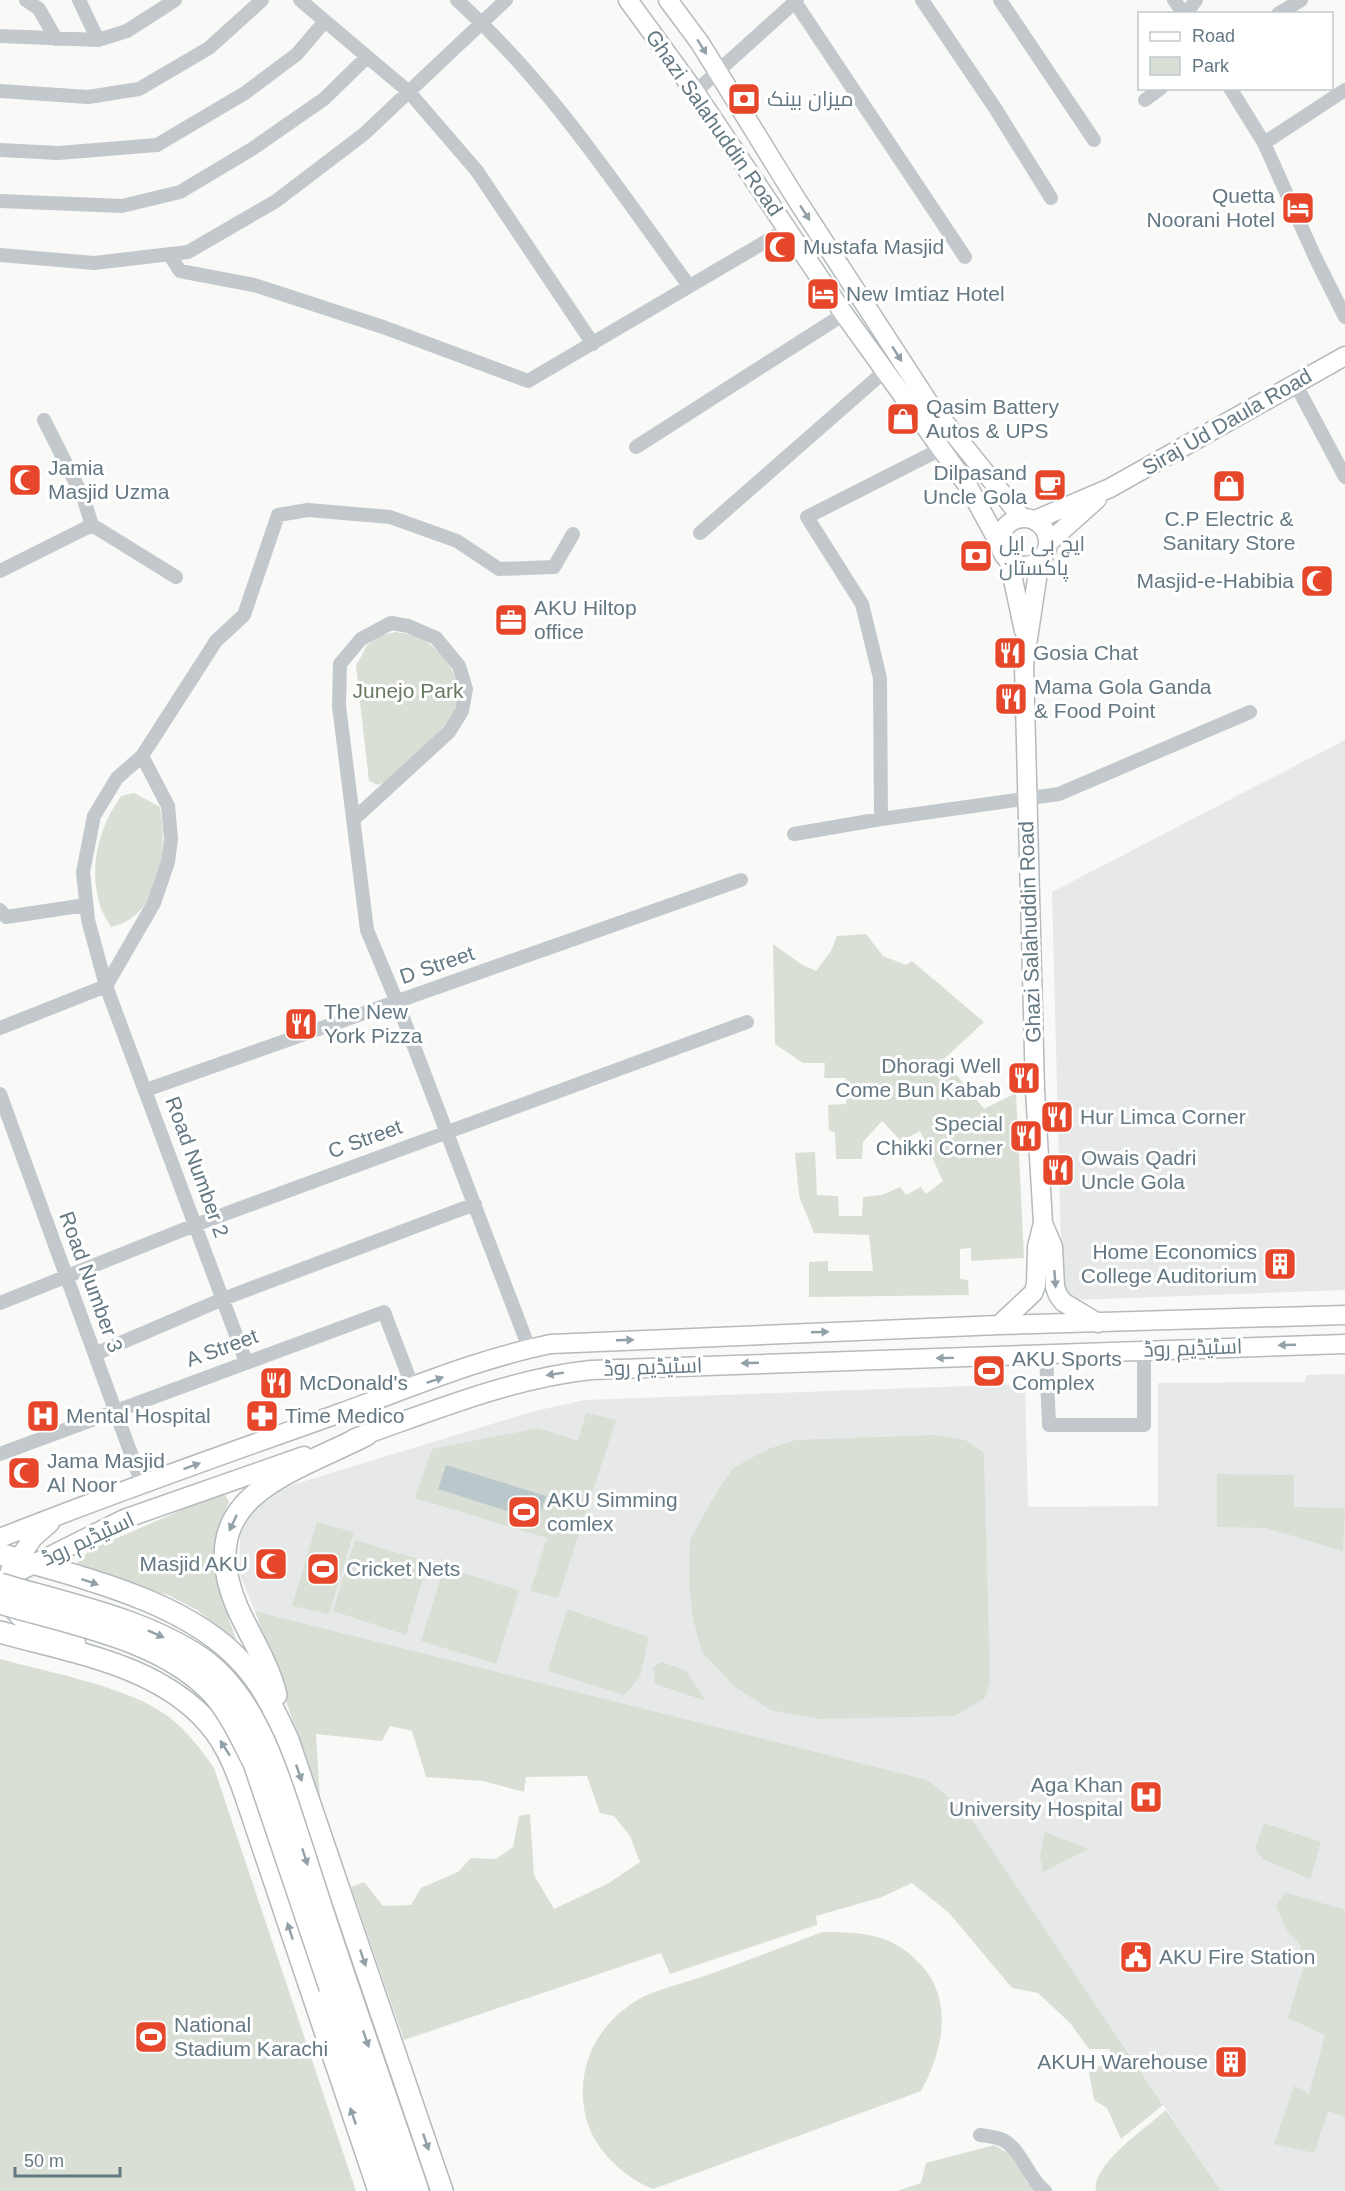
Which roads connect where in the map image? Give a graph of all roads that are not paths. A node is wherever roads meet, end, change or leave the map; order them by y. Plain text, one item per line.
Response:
1 (26, 0) edge
2 (79, 0) edge
3 (176, 0) edge
4 (262, 0) edge
5 (300, 0) edge
6 (457, 0) edge
7 (506, 0) edge
8 (628, 0) edge
9 (668, 0) edge
10 (922, 0) edge
11 (1000, 0) edge
12 (1174, 0) edge
13 (1196, 0) edge
14 (1301, 0) edge
15 (796, 1) edge
16 (1183, 12) edge
17 (1187, 12) edge
18 (1281, 12) edge
19 (325, 21) junction
20 (482, 23) junction
21 (0, 36) edge
22 (56, 39) junction
23 (98, 39) junction
24 (367, 57) junction
25 (718, 73) junction
26 (1158, 90) edge
27 (1231, 90) edge
28 (1345, 90) edge
29 (0, 91) edge
30 (409, 92) junction
31 (695, 92) junction
32 (1145, 100) dead end
33 (1094, 140) dead end
34 (1264, 143) junction
35 (0, 150) edge
36 (1051, 198) dead end
37 (0, 201) edge
38 (787, 229) junction
39 (169, 254) junction
40 (0, 255) edge
41 (965, 257) dead end
42 (689, 286) junction
43 (844, 314) junction
44 (1345, 317) edge
45 (593, 344) junction
46 (1345, 356) edge
47 (886, 369) junction
48 (1295, 383) junction
49 (44, 420) dead end
50 (636, 447) dead end
51 (941, 449) junction
52 (1345, 477) edge
53 (1110, 488) junction
54 (1028, 519) junction
55 (92, 525) junction
56 (700, 533) dead end
57 (573, 534) dead end
58 (1044, 551) junction
59 (1005, 553) junction
60 (0, 571) edge
61 (176, 577) dead end
62 (1026, 641) junction
63 (1250, 712) dead end
64 (142, 756) junction
65 (1027, 799) junction
66 (354, 819) junction
67 (881, 819) junction
68 (794, 834) dead end
69 (741, 880) dead end
70 (87, 905) junction
71 (0, 910) edge
72 (106, 986) junction
73 (397, 1002) junction
74 (747, 1022) dead end
75 (0, 1028) edge
76 (146, 1090) junction
77 (0, 1094) edge
78 (447, 1131) junction
79 (475, 1204) junction
80 (1043, 1223) junction
81 (195, 1225) junction
82 (66, 1277) junction
83 (223, 1299) junction
84 (0, 1303) edge
85 (1345, 1315) edge
86 (1099, 1323) junction
87 (999, 1325) junction
88 (1345, 1344) edge
89 (529, 1348) junction
90 (1144, 1350) junction
91 (1046, 1353) junction
92 (95, 1354) junction
93 (246, 1362) junction
94 (412, 1388) junction
95 (114, 1410) junction
96 (366, 1435) junction
97 (0, 1454) edge
98 (142, 1484) junction
99 (57, 1515) junction
100 (0, 1538) edge
101 (17, 1559) edge
102 (2, 1581) edge
103 (0, 1603) edge
104 (0, 1632) edge
105 (141, 1674) junction
106 (284, 1732) junction
107 (338, 1986) junction
108 (980, 2135) dead end
109 (379, 2191) edge
110 (399, 2191) edge
111 (418, 2191) edge
112 (442, 2191) edge
113 (1046, 2191) edge

1 - 22 street
2 - 23 street
3 - 23 street
4 - 29 street
5 - 19 street
6 - 20 street
7 - 20 street
8 - 31 main road, Ghazi Salahuddin Road
9 -> 25 main road, Ghazi Salahuddin Road
10 - 36 street
11 - 33 street
12 - 16 street
13 - 17 street
14 - 18 street
15 - 25 street
15 - 41 street
19 - 24 street
19 - 35 street
20 - 30 street
20 - 42 street
21 - 22 street
22 - 23 street
24 - 30 street
24 - 37 street
25 - 31 street
25 -> 54 main road, Ghazi Salahuddin Road
26 - 32 street
27 - 34 street
28 - 34 street
30 - 39 street
30 - 45 street
31 - 38 main road, Ghazi Salahuddin Road
34 - 44 street
38 - 42 street
38 - 43 main road, Ghazi Salahuddin Road
39 - 40 street
39 - 45 street
42 - 45 street
43 - 47 main road, Ghazi Salahuddin Road
43 - 50 street
46 - 48 main road, Siraj Ud Daula Road
47 - 51 main road, Ghazi Salahuddin Road
47 - 56 street
48 - 52 street
48 - 53 main road, Siraj Ud Daula Road
49 - 55 street
51 - 59 main road, Ghazi Salahuddin Road
51 - 67 street
53 - 54 main road, Siraj Ud Daula Road
53 - 58 main road, Siraj Ud Daula Road
54 - 58 main road
54 - 59 main road
55 - 60 street
55 - 61 street
57 - 64 street, Road Number 2
58 - 59 main road
58 - 62 main road, Ghazi Salahuddin Road
59 - 62 main road, Ghazi Salahuddin Road
62 - 65 main road, Ghazi Salahuddin Road
63 - 65 street
64 - 70 street, Road Number 2
64 - 72 street
65 - 67 street
65 - 80 main road, Ghazi Salahuddin Road
66 - 66 street
66 - 73 street
67 - 68 street
69 - 73 street, D Street
70 - 71 street
70 - 72 street, Road Number 2
72 - 75 street
72 - 76 street, Road Number 2
73 - 76 street, D Street
73 - 78 street
74 - 78 street, C Street
76 - 81 street, Road Number 2
77 - 82 street, Road Number 3
78 - 79 street
78 - 81 street, C Street
79 - 83 street
79 - 89 street
80 -> 86 main road, Ghazi Salahuddin Road
80 - 87 main road, Ghazi Salahuddin Road
81 - 82 street, C Street
81 - 83 street, Road Number 2
82 - 84 street, C Street
82 - 92 street, Road Number 3
83 - 92 street
83 - 93 street, Road Number 2
85 - 86 main road, اسٹیڈیم روڈ
86 - 87 main road, اسٹیڈیم روڈ
89 -> 87 main road, اسٹیڈیم روڈ
88 -> 90 main road, اسٹیڈیم روڈ
94 -> 89 main road, اسٹیڈیم روڈ
90 - 91 main road, اسٹیڈیم روڈ
90 - 91 street
91 -> 96 main road, اسٹیڈیم روڈ
92 - 95 street, Road Number 3
93 - 94 street, A Street
93 - 95 street, A Street
98 -> 94 main road, اسٹیڈیم روڈ
95 - 97 street, A Street
95 - 98 street, Road Number 3
96 - 101 main road, اسٹیڈیم روڈ
96 -> 106 highway
98 - 99 main road, اسٹیڈیم روڈ
99 - 100 main road, اسٹیڈیم روڈ
99 - 101 main road
101 - 102 main road
101 -> 106 highway
102 - 105 main road
102 -> 107 highway, bridge
103 - 107 highway, bridge
104 - 105 highway
109 -> 105 highway
106 -> 112 highway
107 - 110 highway
107 -> 111 highway
108 - 113 street

